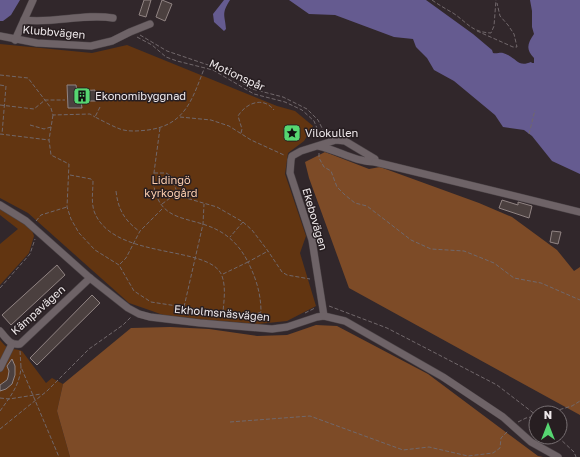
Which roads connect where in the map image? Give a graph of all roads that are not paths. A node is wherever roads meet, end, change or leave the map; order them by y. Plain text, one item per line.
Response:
1 (33, 0) edge
2 (113, 18) dead end
3 (24, 20) junction
4 (150, 24) dead end
5 (0, 36) edge
6 (16, 40) junction
7 (320, 145) junction
8 (375, 162) junction
9 (0, 204) edge
10 (580, 212) edge
11 (90, 278) junction
12 (324, 316) junction
13 (0, 331) edge
14 (16, 344) junction
15 (0, 368) edge
16 (558, 457) edge

1 - 3 street
2 - 3 street
3 - 6 street
4 - 6 street, Klubbvägen
5 - 6 street, Klubbvägen
7 - 8 street
7 - 8 street
7 - 12 street, Ekebovägen
8 - 10 street
9 - 11 street, Ekholmsnäsvägen
11 - 12 street, Ekholmsnäsvägen
11 - 14 street, Kämpavägen
12 - 16 street, Ekholmsnäsvägen
13 - 14 street, Kämpavägen
14 - 15 street

